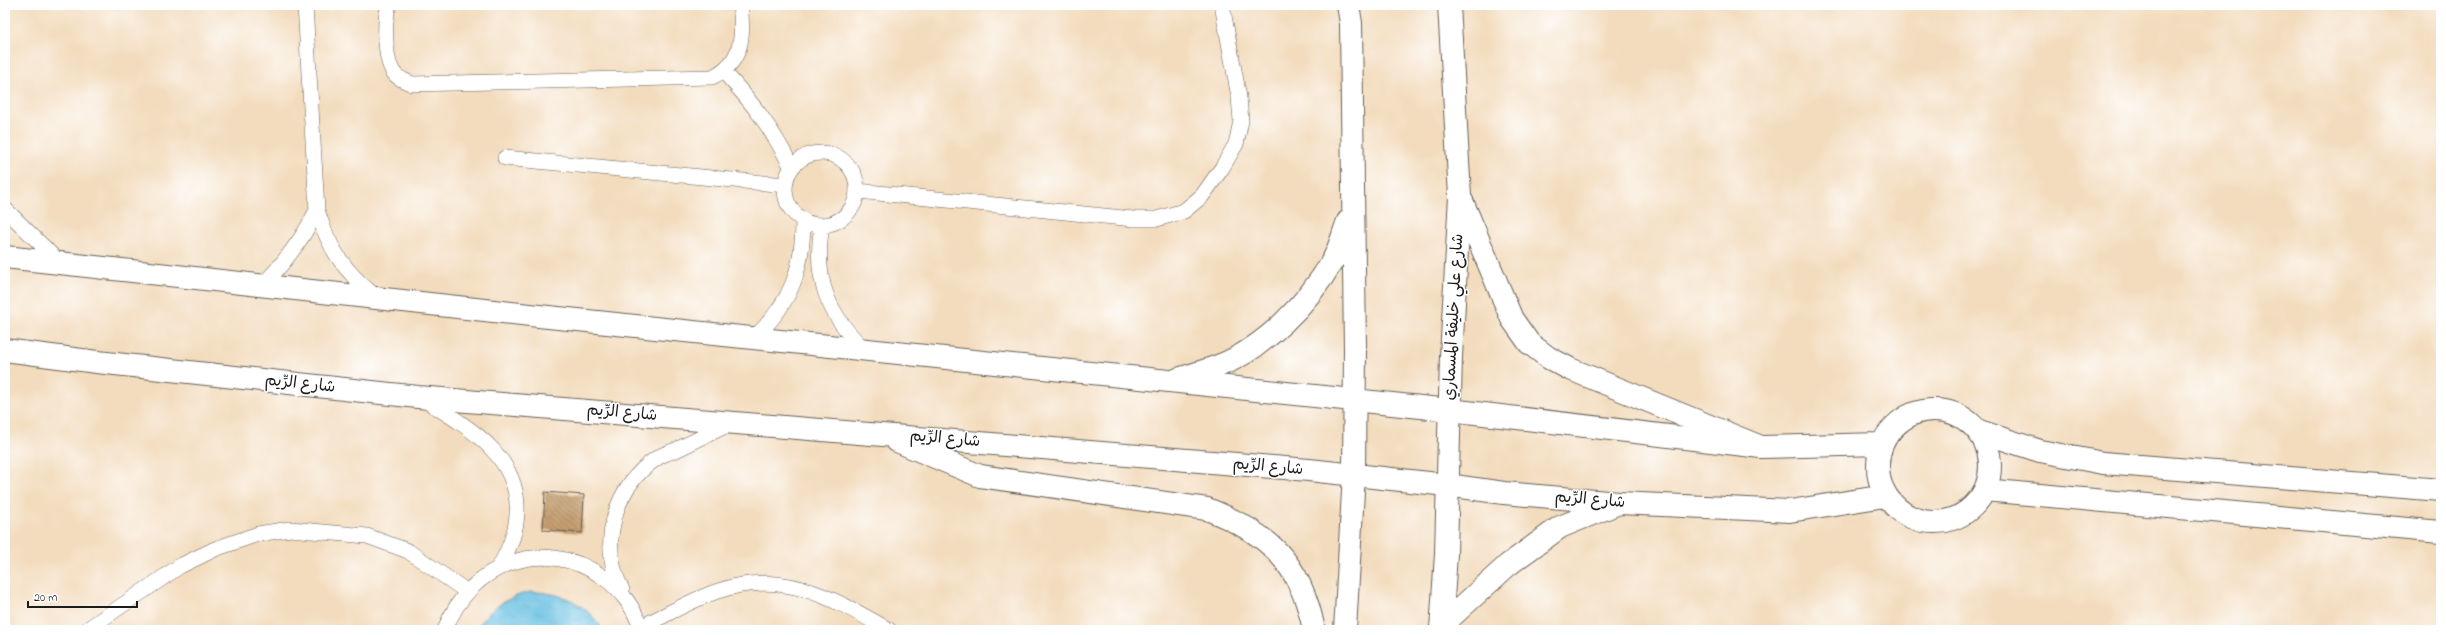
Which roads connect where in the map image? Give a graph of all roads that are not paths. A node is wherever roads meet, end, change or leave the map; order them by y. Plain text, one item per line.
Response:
1 (305, 5) edge
2 (740, 5) edge
3 (1222, 5) edge
4 (1348, 5) edge
5 (1449, 5) edge
6 (387, 8) edge
7 (724, 72) junction
8 (505, 158) dead end
9 (792, 168) junction
10 (785, 185) junction
11 (858, 191) junction
12 (1460, 196) junction
13 (5, 210) edge
14 (317, 210) junction
15 (1352, 210) junction
16 (804, 220) junction
17 (822, 225) junction
18 (5, 257) edge
19 (60, 263) junction
20 (263, 285) junction
21 (375, 296) junction
22 (754, 338) junction
23 (5, 350) edge
24 (865, 350) junction
25 (1169, 381) junction
26 (418, 396) junction
27 (1353, 400) junction
28 (1450, 410) junction
29 (733, 422) junction
30 (1979, 431) junction
31 (879, 433) junction
32 (1881, 444) junction
33 (1761, 447) junction
34 (1354, 474) junction
35 (1447, 485) junction
36 (1985, 490) junction
37 (2441, 490) edge
38 (1886, 496) junction
39 (1619, 503) junction
40 (2441, 532) edge
41 (499, 567) junction
42 (466, 591) junction
43 (628, 602) junction
44 (1441, 628) edge
45 (641, 629) edge
46 (86, 630) edge
47 (445, 630) edge
48 (889, 630) edge
49 (1314, 630) edge
50 (1345, 630) edge

1 - 14 lane
2 - 7 lane
3 - 11 lane
4 - 15 street
5 - 12 street, شارع علي خليفة المسماري
6 - 7 lane
7 - 9 lane
8 - 10 lane
9 - 10 lane
9 - 11 lane
10 - 16 lane
11 - 17 lane
12 - 28 street, شارع علي خليفة المسماري
12 - 33 street
13 - 19 lane
14 - 20 lane
14 - 21 lane
15 - 25 street
15 - 27 street
16 - 17 lane
16 - 22 lane
17 - 24 lane
18 - 19 street
19 - 20 street
20 - 21 street
21 - 22 street
22 - 24 street
23 - 26 street, شارع الرِّيم
24 - 25 street
25 - 27 street
26 - 29 street, شارع الرِّيم
26 - 41 lane
27 - 28 street
27 - 34 street
28 - 33 street
28 - 35 street, شارع علي خليفة المسماري
29 - 31 street, شارع الرِّيم
29 - 43 lane
30 - 32 street
30 - 36 street
30 - 37 street
31 - 34 street, شارع الرِّيم
31 - 49 street
32 - 33 street
32 - 38 street
34 - 35 street, شارع الرِّيم
34 - 50 street
35 - 39 street, شارع الرِّيم
35 - 44 street, شارع علي خليفة المسماري
36 - 38 street
36 - 40 street
38 - 39 street, شارع الرِّيم
39 - 44 street
41 - 42 lane
41 - 43 lane
42 - 46 lane
42 - 47 lane
43 - 45 lane
45 - 48 lane

